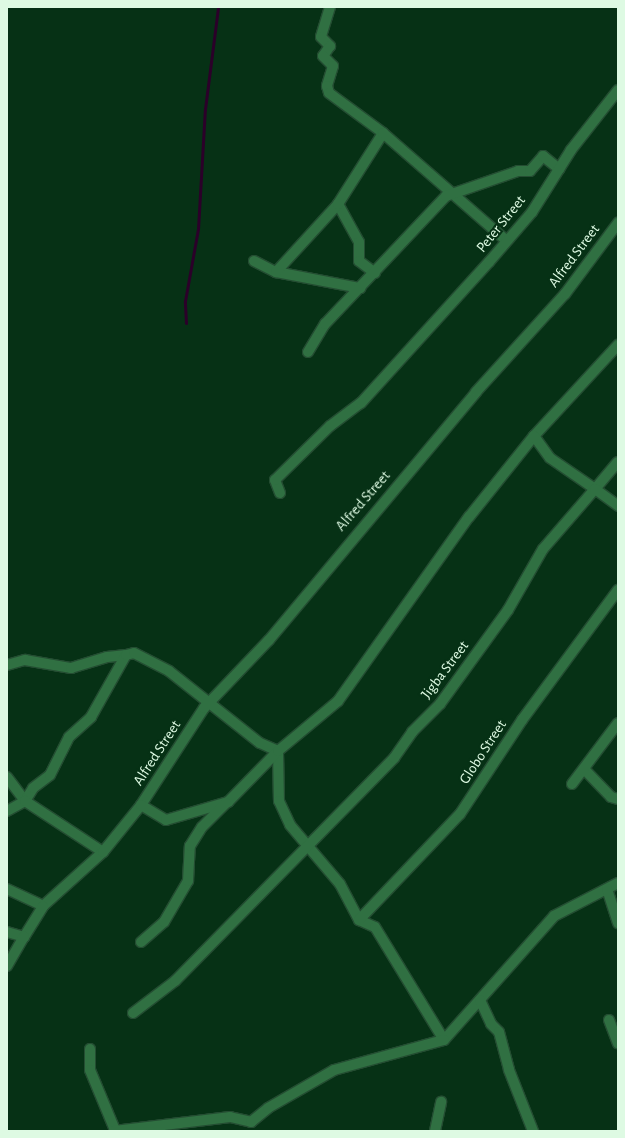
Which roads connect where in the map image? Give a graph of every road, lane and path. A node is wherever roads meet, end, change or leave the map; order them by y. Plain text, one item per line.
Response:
1 (330, 7) edge
2 (618, 90) edge
3 (383, 133) junction
4 (559, 169) junction
5 (454, 193) junction
6 (338, 204) junction
7 (618, 223) edge
8 (507, 241) junction
9 (254, 261) dead end
10 (276, 272) junction
11 (375, 273) junction
12 (360, 288) junction
13 (618, 345) edge
14 (308, 352) dead end
15 (534, 436) junction
16 (618, 462) edge
17 (595, 489) junction
18 (280, 493) dead end
19 (618, 506) edge
20 (618, 590) edge
21 (126, 655) junction
22 (7, 666) edge
23 (211, 701) junction
24 (618, 723) edge
25 (278, 751) junction
26 (584, 769) junction
27 (7, 777) edge
28 (572, 784) dead end
29 (618, 799) edge
30 (25, 801) junction
31 (228, 802) junction
32 (141, 805) junction
33 (7, 811) edge
34 (103, 852) junction
35 (305, 852) junction
36 (618, 883) edge
37 (7, 889) edge
38 (607, 889) junction
39 (43, 906) junction
40 (359, 920) junction
41 (618, 923) edge
42 (7, 932) edge
43 (24, 937) junction
44 (141, 942) dead end
45 (7, 966) edge
46 (480, 1000) junction
47 (133, 1013) dead end
48 (609, 1020) dead end
49 (444, 1040) junction
50 (618, 1043) edge
51 (90, 1049) dead end
52 (441, 1102) dead end
53 (114, 1131) edge
54 (435, 1131) edge
55 (533, 1131) edge

1 - 3 street
2 - 4 street, Peter Street
3 - 5 street
3 - 6 street
4 - 5 street
4 - 8 street, Peter Street
5 - 8 street
5 - 11 street
6 - 10 street
6 - 11 street
7 - 23 street, Alfred Street
8 - 18 street, Peter Street
9 - 10 street
10 - 12 street
11 - 12 street
12 - 14 street
13 - 15 street
15 - 17 street
15 - 25 street
16 - 17 street, Jigba Street
17 - 19 street
17 - 35 street, Jigba Street
20 - 40 street, Globo Street
21 - 22 street
21 - 23 street
21 - 30 street
23 - 25 street
23 - 32 street, Alfred Street
24 - 26 street
25 - 31 street
25 - 35 street
26 - 28 street
26 - 29 street
27 - 30 street
30 - 33 street
30 - 34 street
31 - 32 street
31 - 44 street
32 - 34 street, Alfred Street
34 - 39 street, Alfred Street
35 - 40 street
35 - 47 street, Jigba Street
36 - 38 street
37 - 39 street
38 - 41 street
38 - 46 street
39 - 43 street, Alfred Street
40 - 49 street
42 - 43 street
43 - 45 street, Alfred Street
46 - 49 street
46 - 55 street
48 - 50 street
49 - 53 street
51 - 53 street
52 - 54 street

